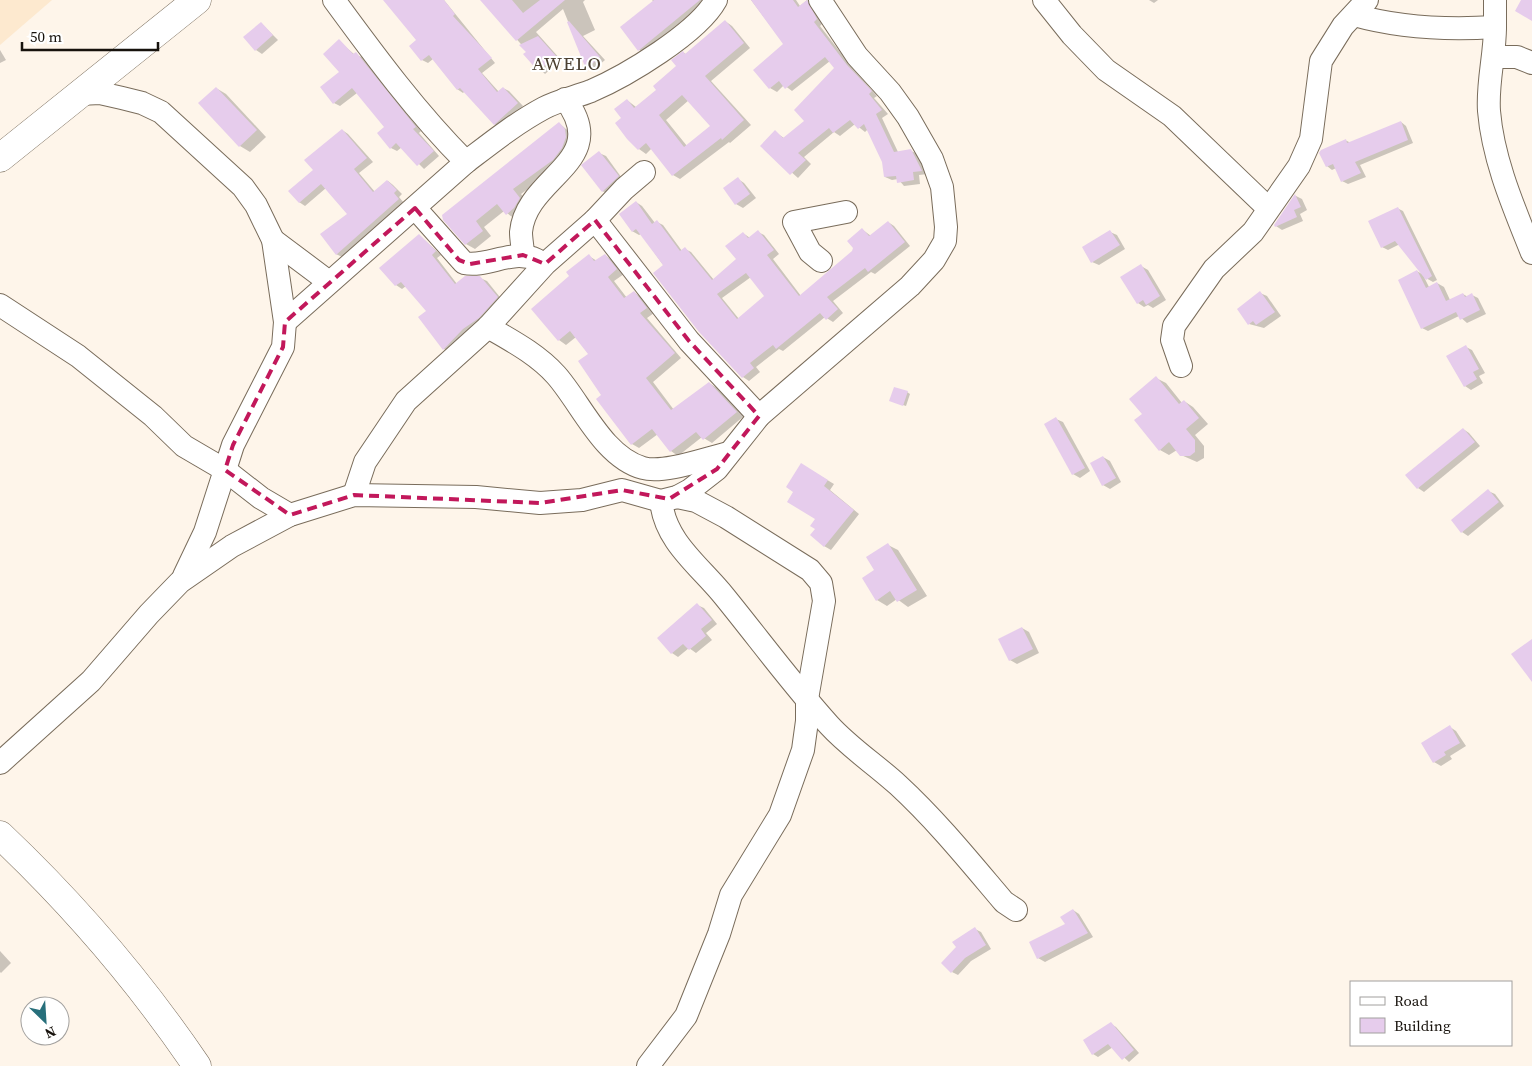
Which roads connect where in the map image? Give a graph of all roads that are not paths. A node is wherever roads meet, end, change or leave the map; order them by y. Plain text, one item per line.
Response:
1 (197, 0) edge
2 (334, 0) edge
3 (716, 0) edge
4 (820, 0) edge
5 (1044, 0) edge
6 (1495, 0) edge
7 (1361, 7) edge
8 (1495, 27) junction
9 (1494, 57) junction
10 (1532, 63) edge
11 (79, 94) junction
12 (565, 99) junction
13 (0, 158) edge
14 (466, 162) junction
15 (644, 172) dead end
16 (415, 208) junction
17 (1268, 208) junction
18 (846, 212) dead end
19 (595, 220) junction
20 (273, 240) junction
21 (1532, 253) edge
22 (524, 255) junction
23 (821, 261) dead end
24 (545, 264) junction
25 (329, 282) junction
26 (0, 305) edge
27 (284, 322) junction
28 (488, 327) junction
29 (1181, 366) dead end
30 (759, 416) junction
31 (729, 453) junction
32 (225, 470) junction
33 (354, 495) junction
34 (669, 499) junction
35 (290, 516) junction
36 (180, 582) junction
37 (807, 699) junction
38 (0, 764) edge
39 (0, 835) edge
40 (1016, 910) dead end
41 (197, 1066) edge
42 (648, 1066) edge

1 - 11 main road
2 - 14 street
3 - 12 street
4 - 30 street
5 - 17 street
6 - 8 street
7 - 8 street
7 - 17 street
8 - 9 street
9 - 10 street
9 - 21 street
11 - 13 main road
11 - 20 street
12 - 14 street
12 - 22 street
14 - 16 street
15 - 19 street
16 - 22 street
16 - 25 street
17 - 29 street
18 - 23 street
19 - 24 street
19 - 30 street
20 - 25 street
20 - 27 street
22 - 24 street
24 - 28 street
25 - 27 street
26 - 32 street
27 - 32 street
28 - 31 street
28 - 33 street
30 - 31 street
31 - 34 street
32 - 35 street
32 - 36 street
33 - 34 street
33 - 35 street
34 - 37 street
34 - 37 street
35 - 36 street
36 - 38 street
37 - 40 street
37 - 42 street
39 - 41 main road

